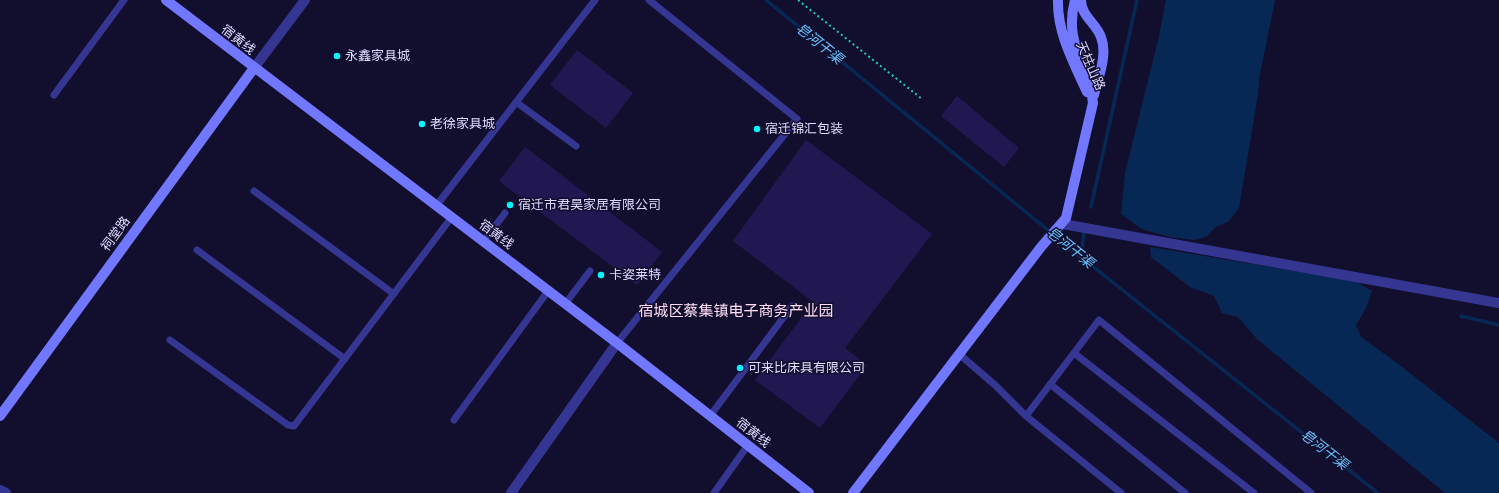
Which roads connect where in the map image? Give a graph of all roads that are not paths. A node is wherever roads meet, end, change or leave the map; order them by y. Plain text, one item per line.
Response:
1 (124, 0) edge
2 (166, 0) edge
3 (305, 0) edge
4 (595, 0) edge
5 (649, 0) edge
6 (1058, 0) edge
7 (1075, 0) edge
8 (1080, 0) edge
9 (254, 68) junction
10 (54, 95) dead end
11 (516, 102) junction
12 (1093, 103) junction
13 (576, 146) dead end
14 (254, 191) dead end
15 (436, 206) junction
16 (505, 213) dead end
17 (452, 218) junction
18 (1061, 225) junction
19 (483, 242) junction
20 (197, 250) dead end
21 (590, 271) dead end
22 (548, 291) junction
23 (394, 294) junction
24 (1499, 303) edge
25 (565, 304) junction
26 (792, 306) dead end
27 (170, 340) dead end
28 (617, 343) junction
29 (1074, 352) junction
30 (959, 354) junction
31 (344, 359) junction
32 (1050, 384) junction
33 (0, 416) edge
34 (710, 416) junction
35 (1026, 416) junction
36 (454, 420) dead end
37 (748, 445) junction
38 (0, 490) edge
39 (1309, 492) edge
40 (6, 493) edge
41 (511, 493) edge
42 (714, 493) edge
43 (809, 493) edge
44 (853, 493) edge
45 (1121, 493) edge
46 (1185, 493) edge
47 (1254, 493) edge

1 - 10 lane
2 - 9 street, 宿黄线
3 - 9 street
4 - 11 lane
5 - 28 lane
6 - 12 street, 天柱山路
7 - 12 street
8 - 12 street, 天柱山路
9 - 15 street, 宿黄线
9 - 33 street, 祠堂路
11 - 13 lane
11 - 15 lane
12 - 18 street
14 - 23 lane
15 - 17 street, 宿黄线
16 - 19 lane
17 - 19 street, 宿黄线
17 - 23 lane
18 - 24 street
18 - 30 street
19 - 22 street, 宿黄线
20 - 31 lane
21 - 25 lane
22 - 25 street, 宿黄线
22 - 36 lane
23 - 31 lane
25 - 28 street, 宿黄线
26 - 34 lane
27 - 31 lane
28 - 34 street, 宿黄线
28 - 41 street
29 - 32 lane
29 - 39 lane
29 - 47 lane
30 - 35 lane
30 - 44 street
32 - 35 lane
32 - 46 lane
34 - 37 street, 宿黄线
35 - 45 lane
37 - 42 lane
37 - 43 street, 宿黄线
38 - 40 street

